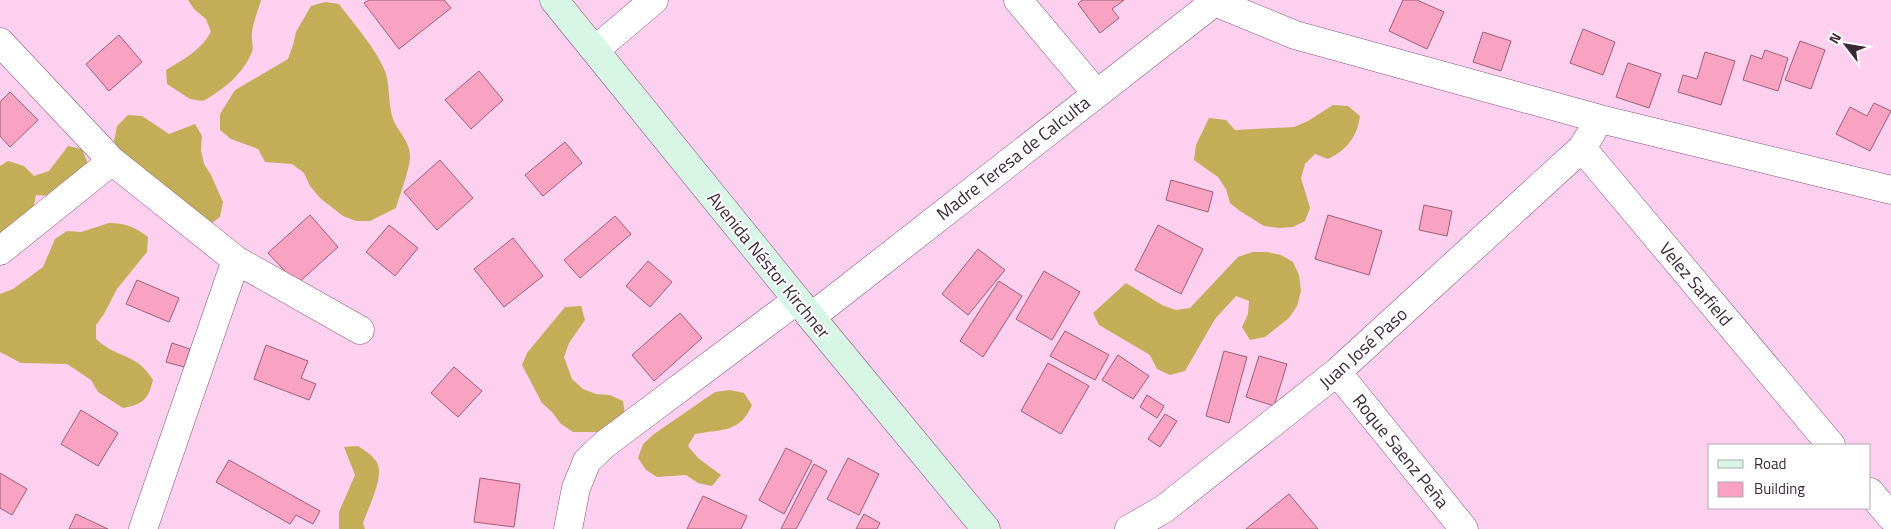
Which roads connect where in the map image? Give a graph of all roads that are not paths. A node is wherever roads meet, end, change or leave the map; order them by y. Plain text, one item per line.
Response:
1 (554, 0) edge
2 (654, 0) edge
3 (1018, 0) edge
4 (1216, 1) edge
5 (0, 42) edge
6 (595, 50) junction
7 (1096, 93) junction
8 (1600, 119) junction
9 (1582, 148) junction
10 (112, 161) junction
11 (1891, 190) edge
12 (0, 251) edge
13 (236, 260) junction
14 (804, 308) junction
15 (360, 330) dead end
16 (1337, 372) junction
17 (1830, 444) edge
18 (1871, 493) edge
19 (1891, 517) edge
20 (143, 529) edge
21 (568, 529) edge
22 (986, 529) edge
23 (1129, 529) edge
24 (1464, 529) edge

1 - 6 main road, Avenida Néstor Kirchner
2 - 6 street
3 - 7 street
4 - 7 street, Madre Teresa de Calculta
4 - 8 street
5 - 10 street
6 - 14 main road, Avenida Néstor Kirchner
7 - 14 street, Madre Teresa de Calculta
8 - 9 street
8 - 11 street
9 - 16 street, Juan José Paso
9 - 17 street, Velez Sarfield
10 - 12 street
10 - 13 street
13 - 15 street
13 - 20 street
14 - 21 street, Madre Teresa de Calculta
14 - 22 main road, Avenida Néstor Kirchner
16 - 23 street, Juan José Paso
16 - 24 street, Roque Saenz Peña
18 - 19 street

